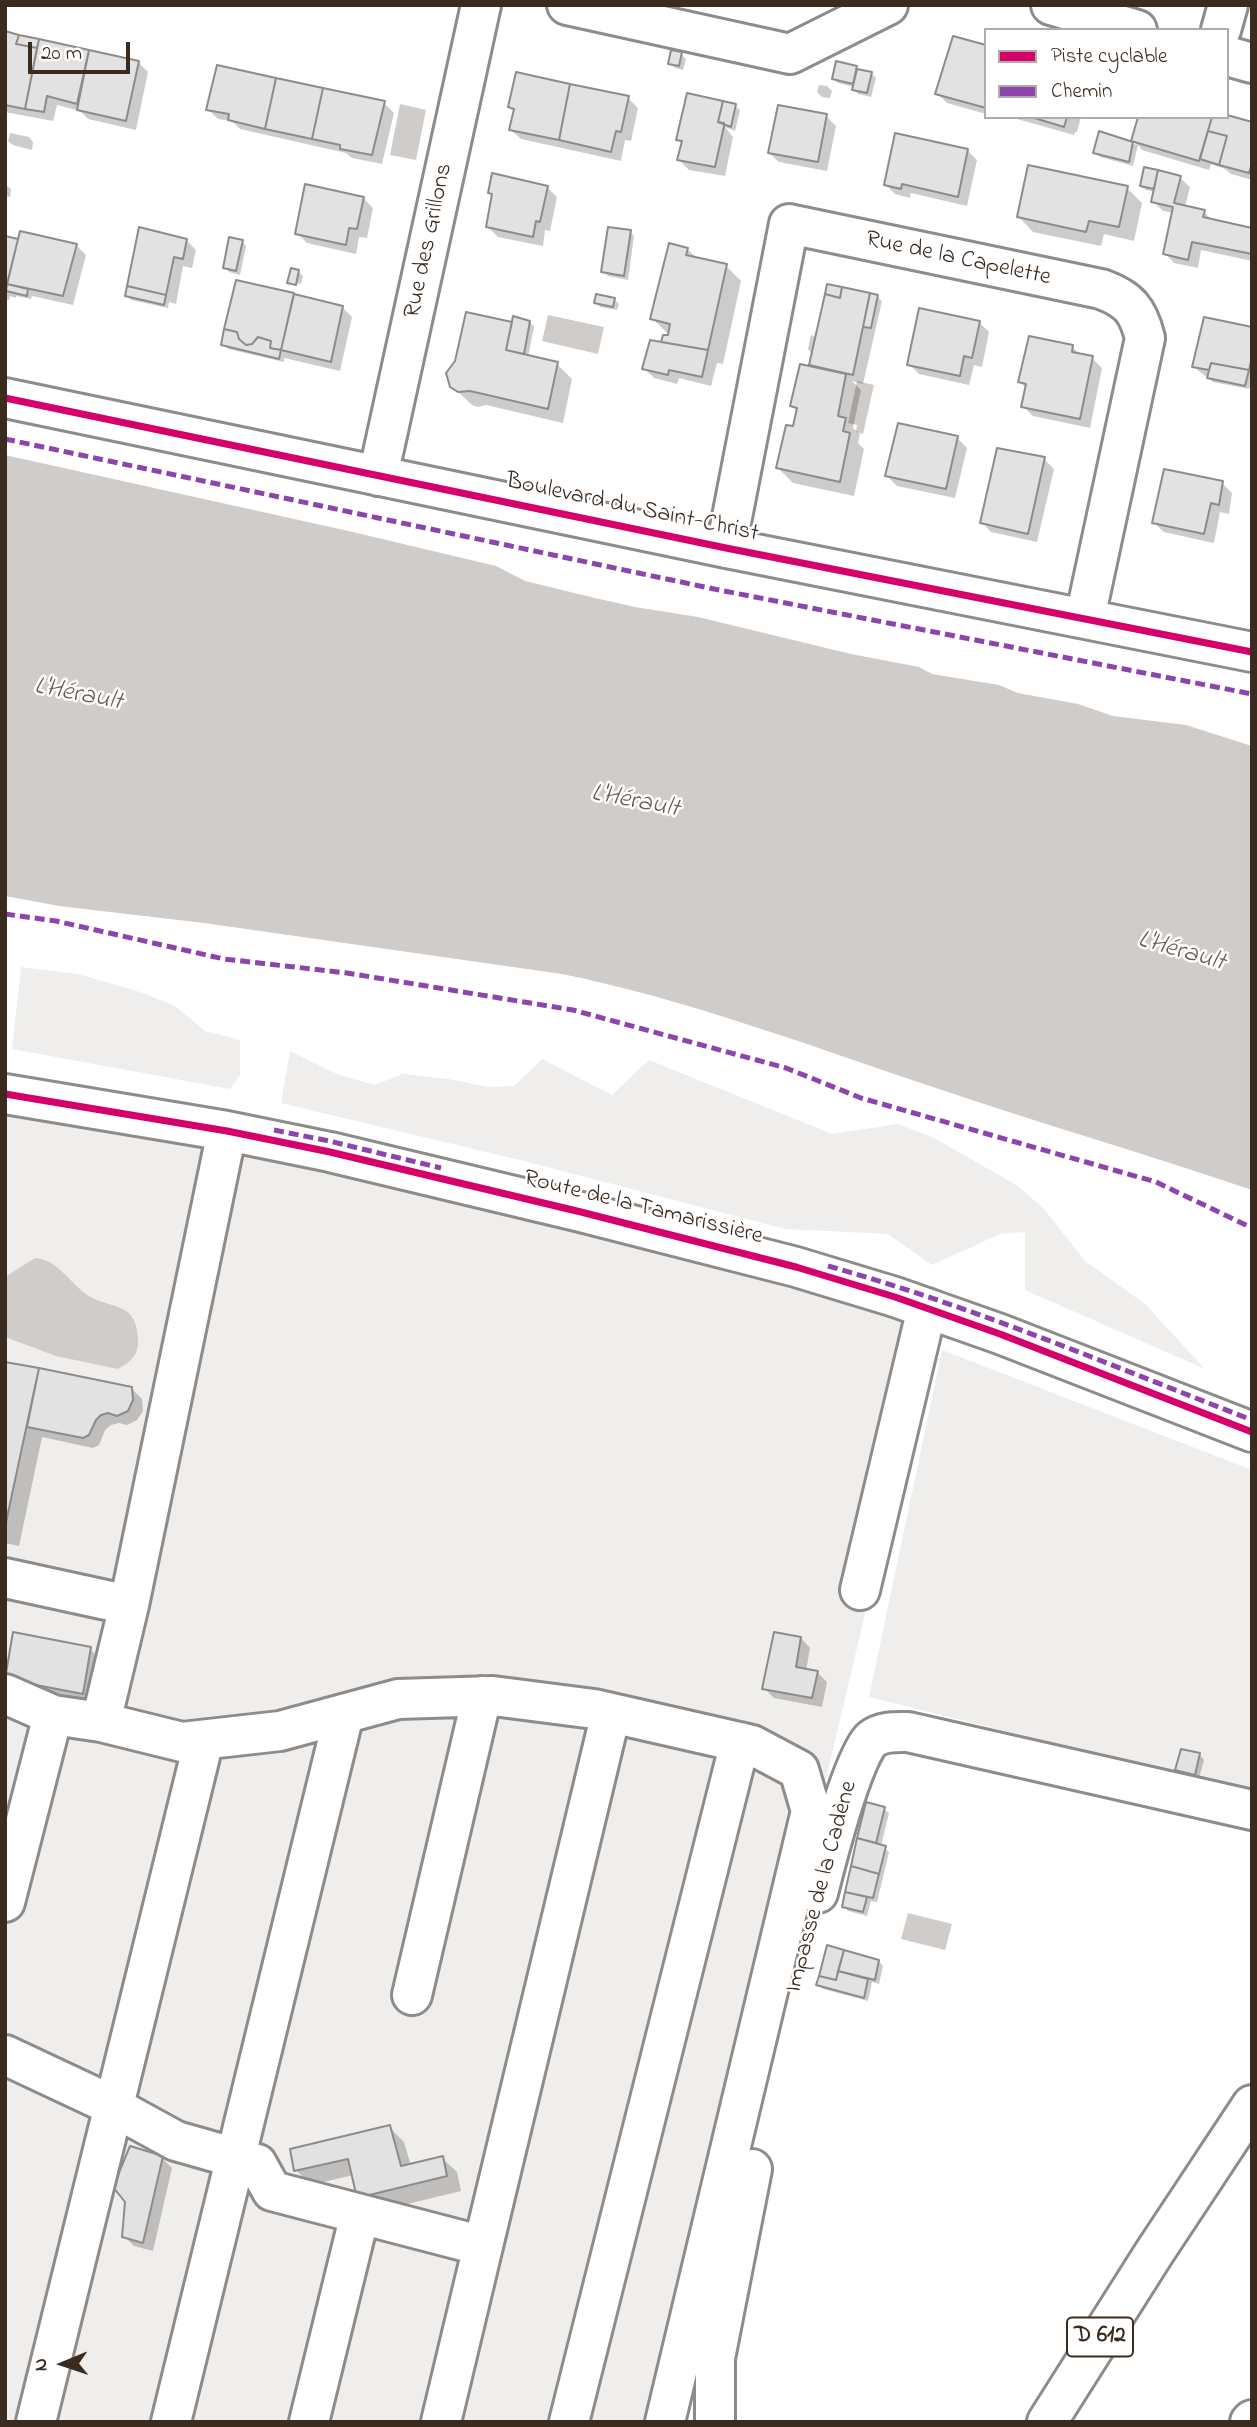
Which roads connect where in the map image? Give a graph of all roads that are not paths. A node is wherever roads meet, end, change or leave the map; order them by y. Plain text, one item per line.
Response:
1 (481, 5) edge
2 (567, 5) edge
3 (888, 5) edge
4 (1051, 5) edge
5 (1228, 5) edge
6 (1130, 28) edge
7 (1222, 28) edge
8 (1229, 57) edge
9 (1252, 63) edge
10 (5, 398) edge
11 (378, 476) junction
12 (726, 548) junction
13 (1085, 618) junction
14 (1252, 652) edge
15 (5, 1094) edge
16 (227, 1131) junction
17 (927, 1308) junction
18 (1252, 1432) edge
19 (5, 1578) edge
20 (860, 1590) dead end
21 (129, 1605) junction
22 (5, 1694) edge
23 (482, 1696) junction
24 (611, 1713) junction
25 (344, 1714) junction
26 (53, 1715) junction
27 (102, 1722) junction
28 (204, 1740) junction
29 (740, 1742) junction
30 (1252, 1810) edge
31 (5, 1902) edge
32 (412, 1995) dead end
33 (5, 2055) edge
34 (1252, 2105) edge
35 (114, 2107) junction
36 (237, 2158) junction
37 (360, 2214) junction
38 (483, 2246) junction
39 (36, 2422) edge
40 (172, 2422) edge
41 (309, 2422) edge
42 (441, 2422) edge
43 (569, 2422) edge
44 (665, 2422) edge
45 (715, 2422) edge
46 (1047, 2422) edge

1 - 11 main road, Rue des Grillons
2 - 3 main road
4 - 6 main road
5 - 7 main road
8 - 9 main road
10 - 11 main road, Boulevard du Saint-Christ
11 - 12 main road, Boulevard du Saint-Christ
12 - 13 main road, Boulevard du Saint-Christ
12 - 13 main road, Rue de la Capelette
13 - 14 main road, Boulevard du Saint-Christ
15 - 16 main road, Route de la Tamarissière
16 - 17 main road, Route de la Tamarissière
16 - 21 main road
17 - 18 main road, Route de la Tamarissière
17 - 20 main road
19 - 21 main road
21 - 27 main road
22 - 26 main road
23 - 24 main road
23 - 25 main road
23 - 32 main road
24 - 29 main road
24 - 38 main road
25 - 28 main road
25 - 36 main road
26 - 27 main road
26 - 31 main road
27 - 28 main road
28 - 35 main road
29 - 43 main road
29 - 44 main road
30 - 45 main road, Impasse de la Cadène
33 - 35 main road
34 - 46 main road, D 612
35 - 36 main road
35 - 39 main road
36 - 37 main road
36 - 40 main road
37 - 38 main road
37 - 41 main road
38 - 42 main road

